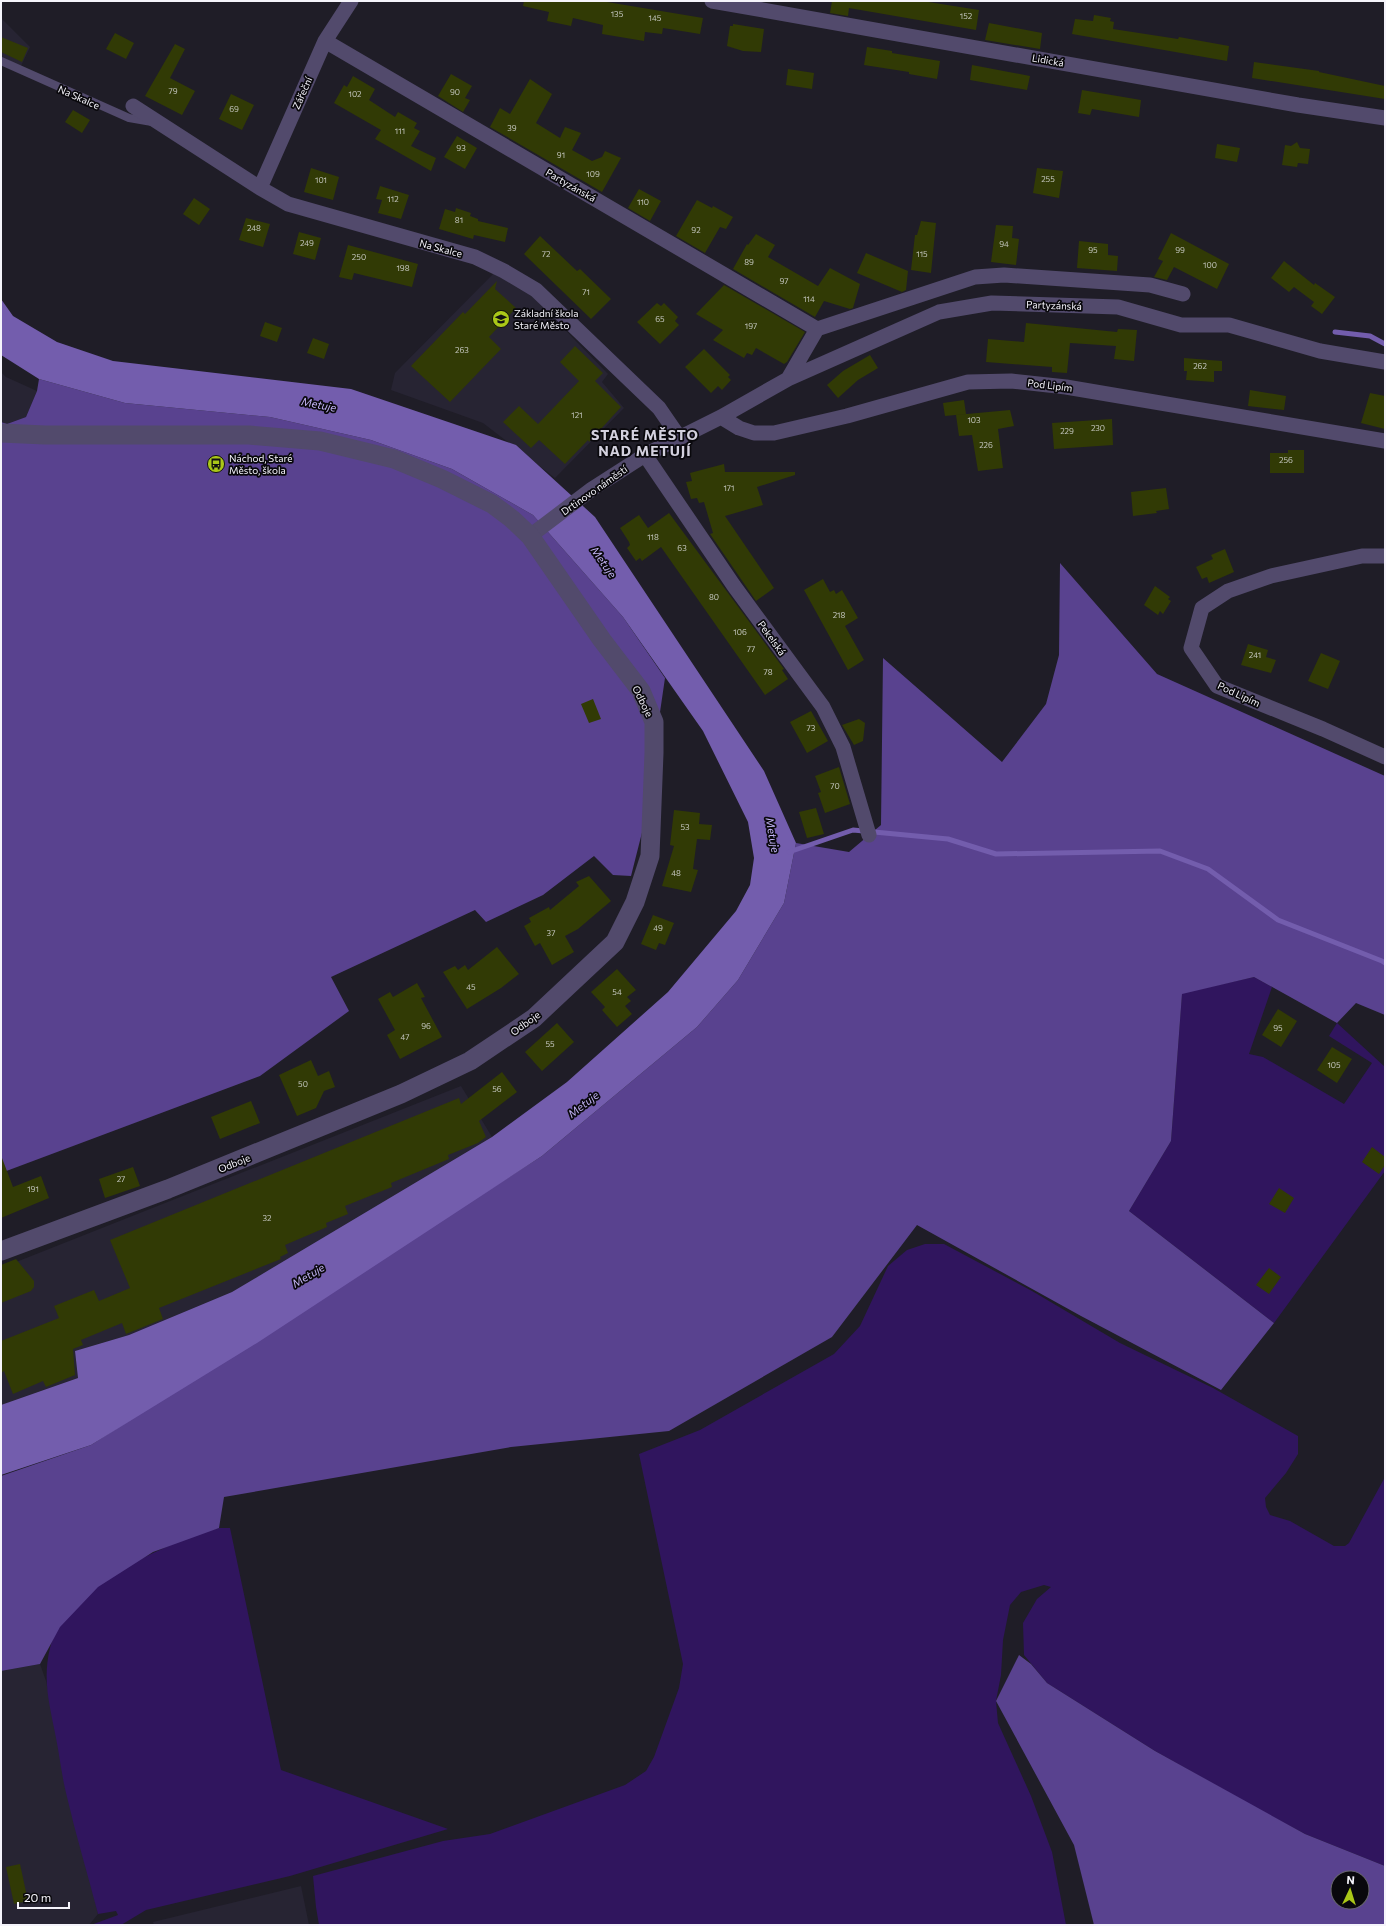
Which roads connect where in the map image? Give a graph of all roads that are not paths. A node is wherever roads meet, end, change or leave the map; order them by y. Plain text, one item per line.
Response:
1 (351, 1) edge
2 (712, 1) edge
3 (326, 40) junction
4 (1, 61) edge
5 (133, 106) dead end
6 (1385, 118) edge
7 (161, 123) junction
8 (260, 188) junction
9 (1184, 294) dead end
10 (817, 329) junction
11 (1385, 362) edge
12 (788, 379) junction
13 (721, 417) junction
14 (1, 433) edge
15 (679, 437) junction
16 (1385, 441) edge
17 (644, 455) junction
18 (535, 532) junction
19 (1385, 556) edge
20 (1385, 757) edge
21 (869, 835) dead end
22 (1, 1251) edge

1 - 3 street, Zářeční
2 - 6 street, Lidická
3 - 8 street, Zářeční
3 - 10 street, Partyzánská
4 - 7 lane, Na Skalce
5 - 7 street, Na Skalce
7 - 8 street, Na Skalce
8 - 15 street, Na Skalce
9 - 10 street
10 - 12 street
11 - 12 street, Partyzánská
12 - 13 street, Drtinovo náměstí
13 - 15 street, Drtinovo náměstí
13 - 16 street, Pod Lipím
14 - 18 street, Odboje
15 - 17 street, Drtinovo náměstí
17 - 18 street, Drtinovo náměstí
17 - 21 street, Pekelská
18 - 22 street, Odboje
19 - 20 street, Pod Lipím

